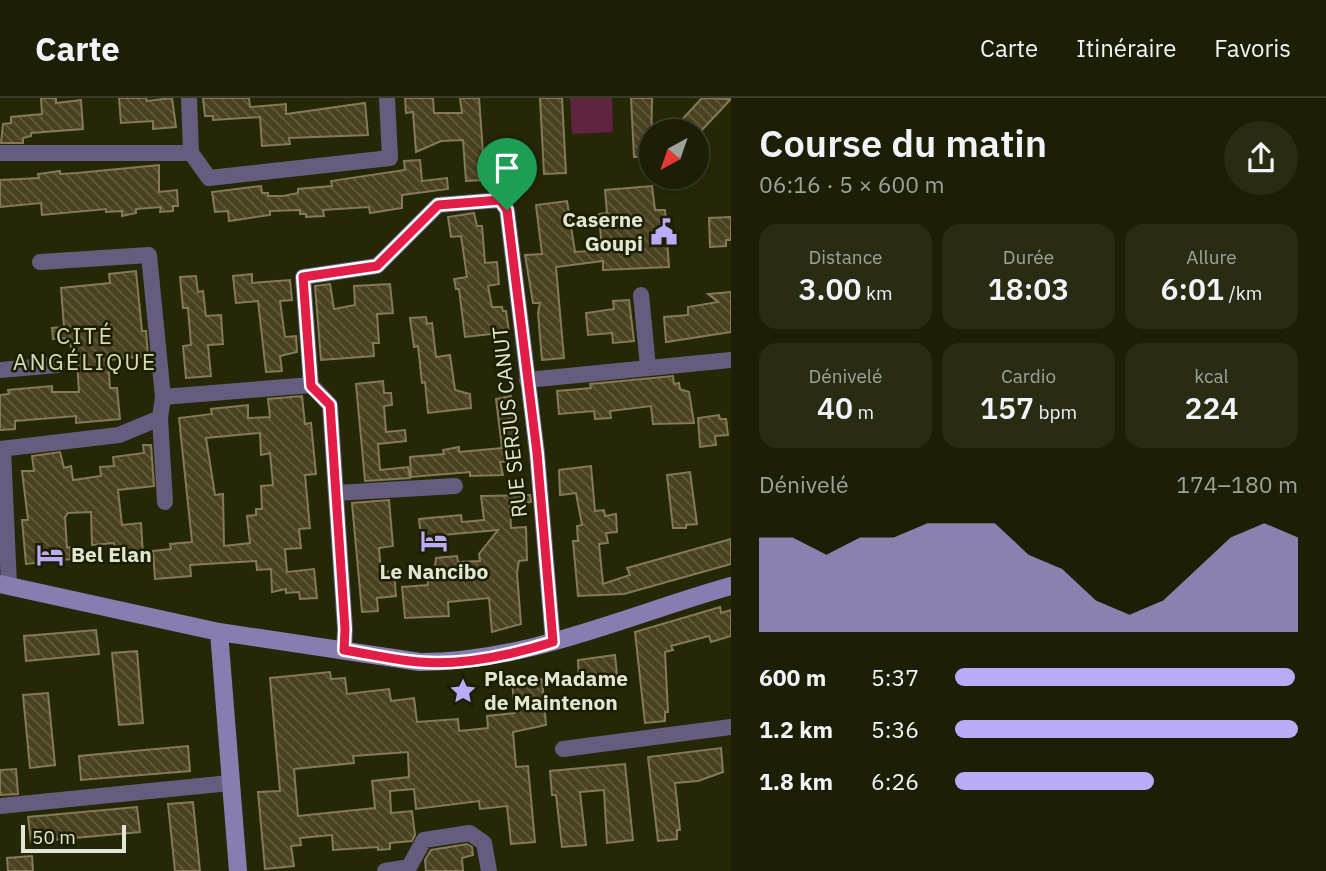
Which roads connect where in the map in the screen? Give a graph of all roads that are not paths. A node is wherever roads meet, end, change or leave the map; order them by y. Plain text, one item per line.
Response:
1 (189, 98) edge
2 (387, 98) edge
3 (0, 153) edge
4 (191, 153) junction
5 (40, 262) dead end
6 (641, 295) dead end
7 (731, 360) edge
8 (57, 365) dead end
9 (648, 368) junction
10 (0, 370) edge
11 (527, 380) junction
12 (311, 386) junction
13 (163, 397) junction
14 (160, 418) junction
15 (2, 449) edge
16 (455, 486) dead end
17 (336, 493) junction
18 (165, 502) dead end
19 (4, 584) edge
20 (731, 586) edge
21 (219, 632) junction
22 (553, 642) junction
23 (344, 650) junction
24 (731, 726) edge
25 (563, 749) dead end
26 (230, 783) junction
27 (0, 806) edge
28 (238, 871) edge
29 (385, 871) edge
30 (489, 871) edge

1 - 4 street
2 - 4 street
3 - 4 street
5 - 13 street
6 - 9 street
7 - 9 street
8 - 10 street
9 - 11 street
11 - 12 street, RUE SERJUS CANUT
11 - 22 street, RUE SERJUS CANUT
12 - 13 street
12 - 17 street
13 - 14 street
14 - 15 street
14 - 18 street
15 - 19 street
16 - 17 street
17 - 23 street
19 - 21 street
20 - 22 street
21 - 23 street
21 - 26 street
22 - 23 street
24 - 25 street
26 - 27 street
26 - 28 street
29 - 30 street

